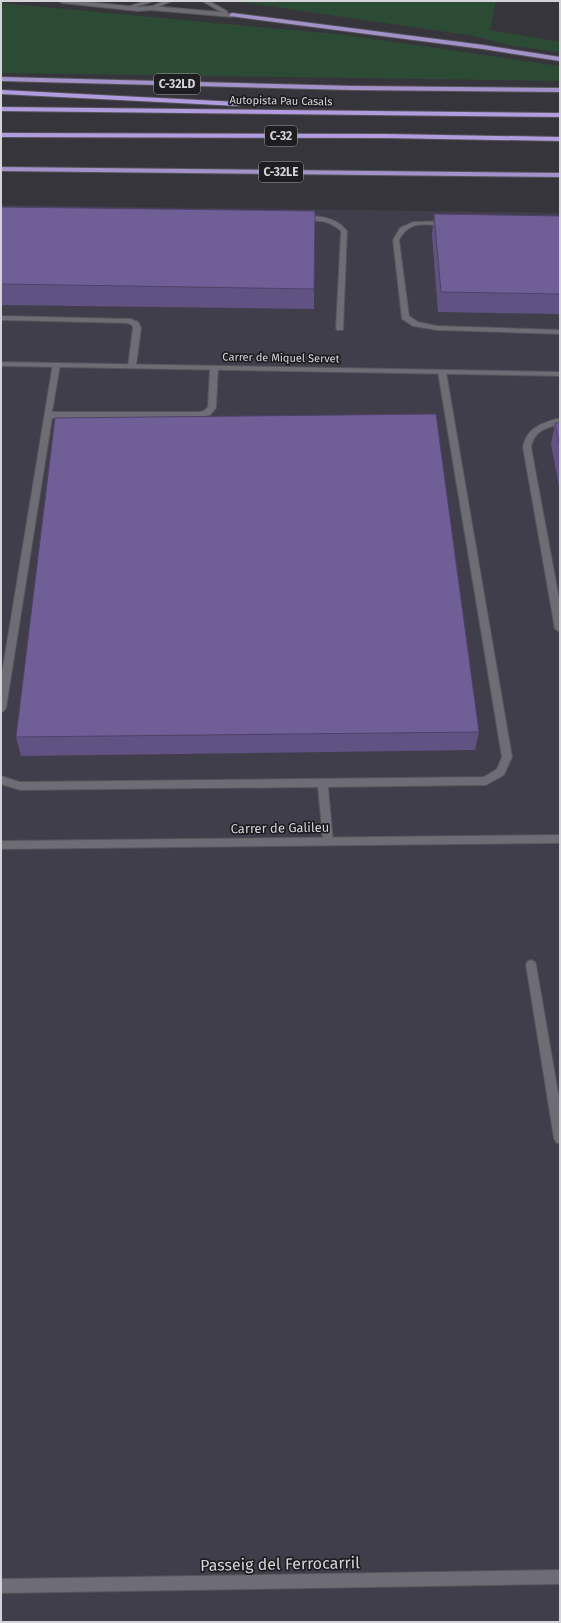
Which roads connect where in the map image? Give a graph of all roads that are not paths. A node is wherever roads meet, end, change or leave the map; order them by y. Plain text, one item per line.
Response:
1 (62, 1) edge
2 (151, 1) edge
3 (170, 1) edge
4 (205, 1) edge
5 (127, 8) junction
6 (151, 8) junction
7 (232, 15) junction
8 (560, 59) edge
9 (1, 79) edge
10 (560, 90) edge
11 (1, 92) edge
12 (1, 109) edge
13 (431, 114) junction
14 (560, 115) edge
15 (1, 135) edge
16 (560, 139) edge
17 (1, 169) edge
18 (560, 175) edge
19 (295, 218) edge
20 (453, 223) edge
21 (1, 318) edge
22 (340, 328) dead end
23 (560, 332) edge
24 (1, 364) edge
25 (56, 365) junction
26 (132, 366) junction
27 (214, 368) junction
28 (442, 372) junction
29 (560, 374) edge
30 (48, 415) junction
31 (560, 421) edge
32 (560, 629) edge
33 (1, 708) edge
34 (1, 780) edge
35 (323, 783) junction
36 (560, 839) edge
37 (328, 841) junction
38 (1, 845) edge
39 (531, 965) dead end
40 (560, 1138) edge
41 (560, 1577) edge
42 (1, 1586) edge

1 - 5 street
2 - 5 street
3 - 6 street
4 - 7 street
5 - 6 street
6 - 7 street
7 - 8 highway
9 - 10 highway, C-32LD
11 - 13 highway
12 - 13 highway, Autopista Pau Casals / C-32
13 - 14 highway, Autopista Pau Casals / C-32
15 - 16 highway, C-32
17 - 18 highway, C-32LE
19 - 22 street
20 - 23 street
21 - 26 street
24 - 25 street, Carrer de Miquel Servet
25 - 26 street, Carrer de Miquel Servet
25 - 30 street
26 - 27 street, Carrer de Miquel Servet
27 - 28 street, Carrer de Miquel Servet
27 - 30 street
28 - 29 street, Carrer de Miquel Servet
28 - 35 street
30 - 33 street
31 - 32 street
34 - 35 street
35 - 37 street
36 - 37 street, Carrer de Galileu
37 - 38 street, Carrer de Galileu
39 - 40 street
41 - 42 street, Passeig del Ferrocarril

